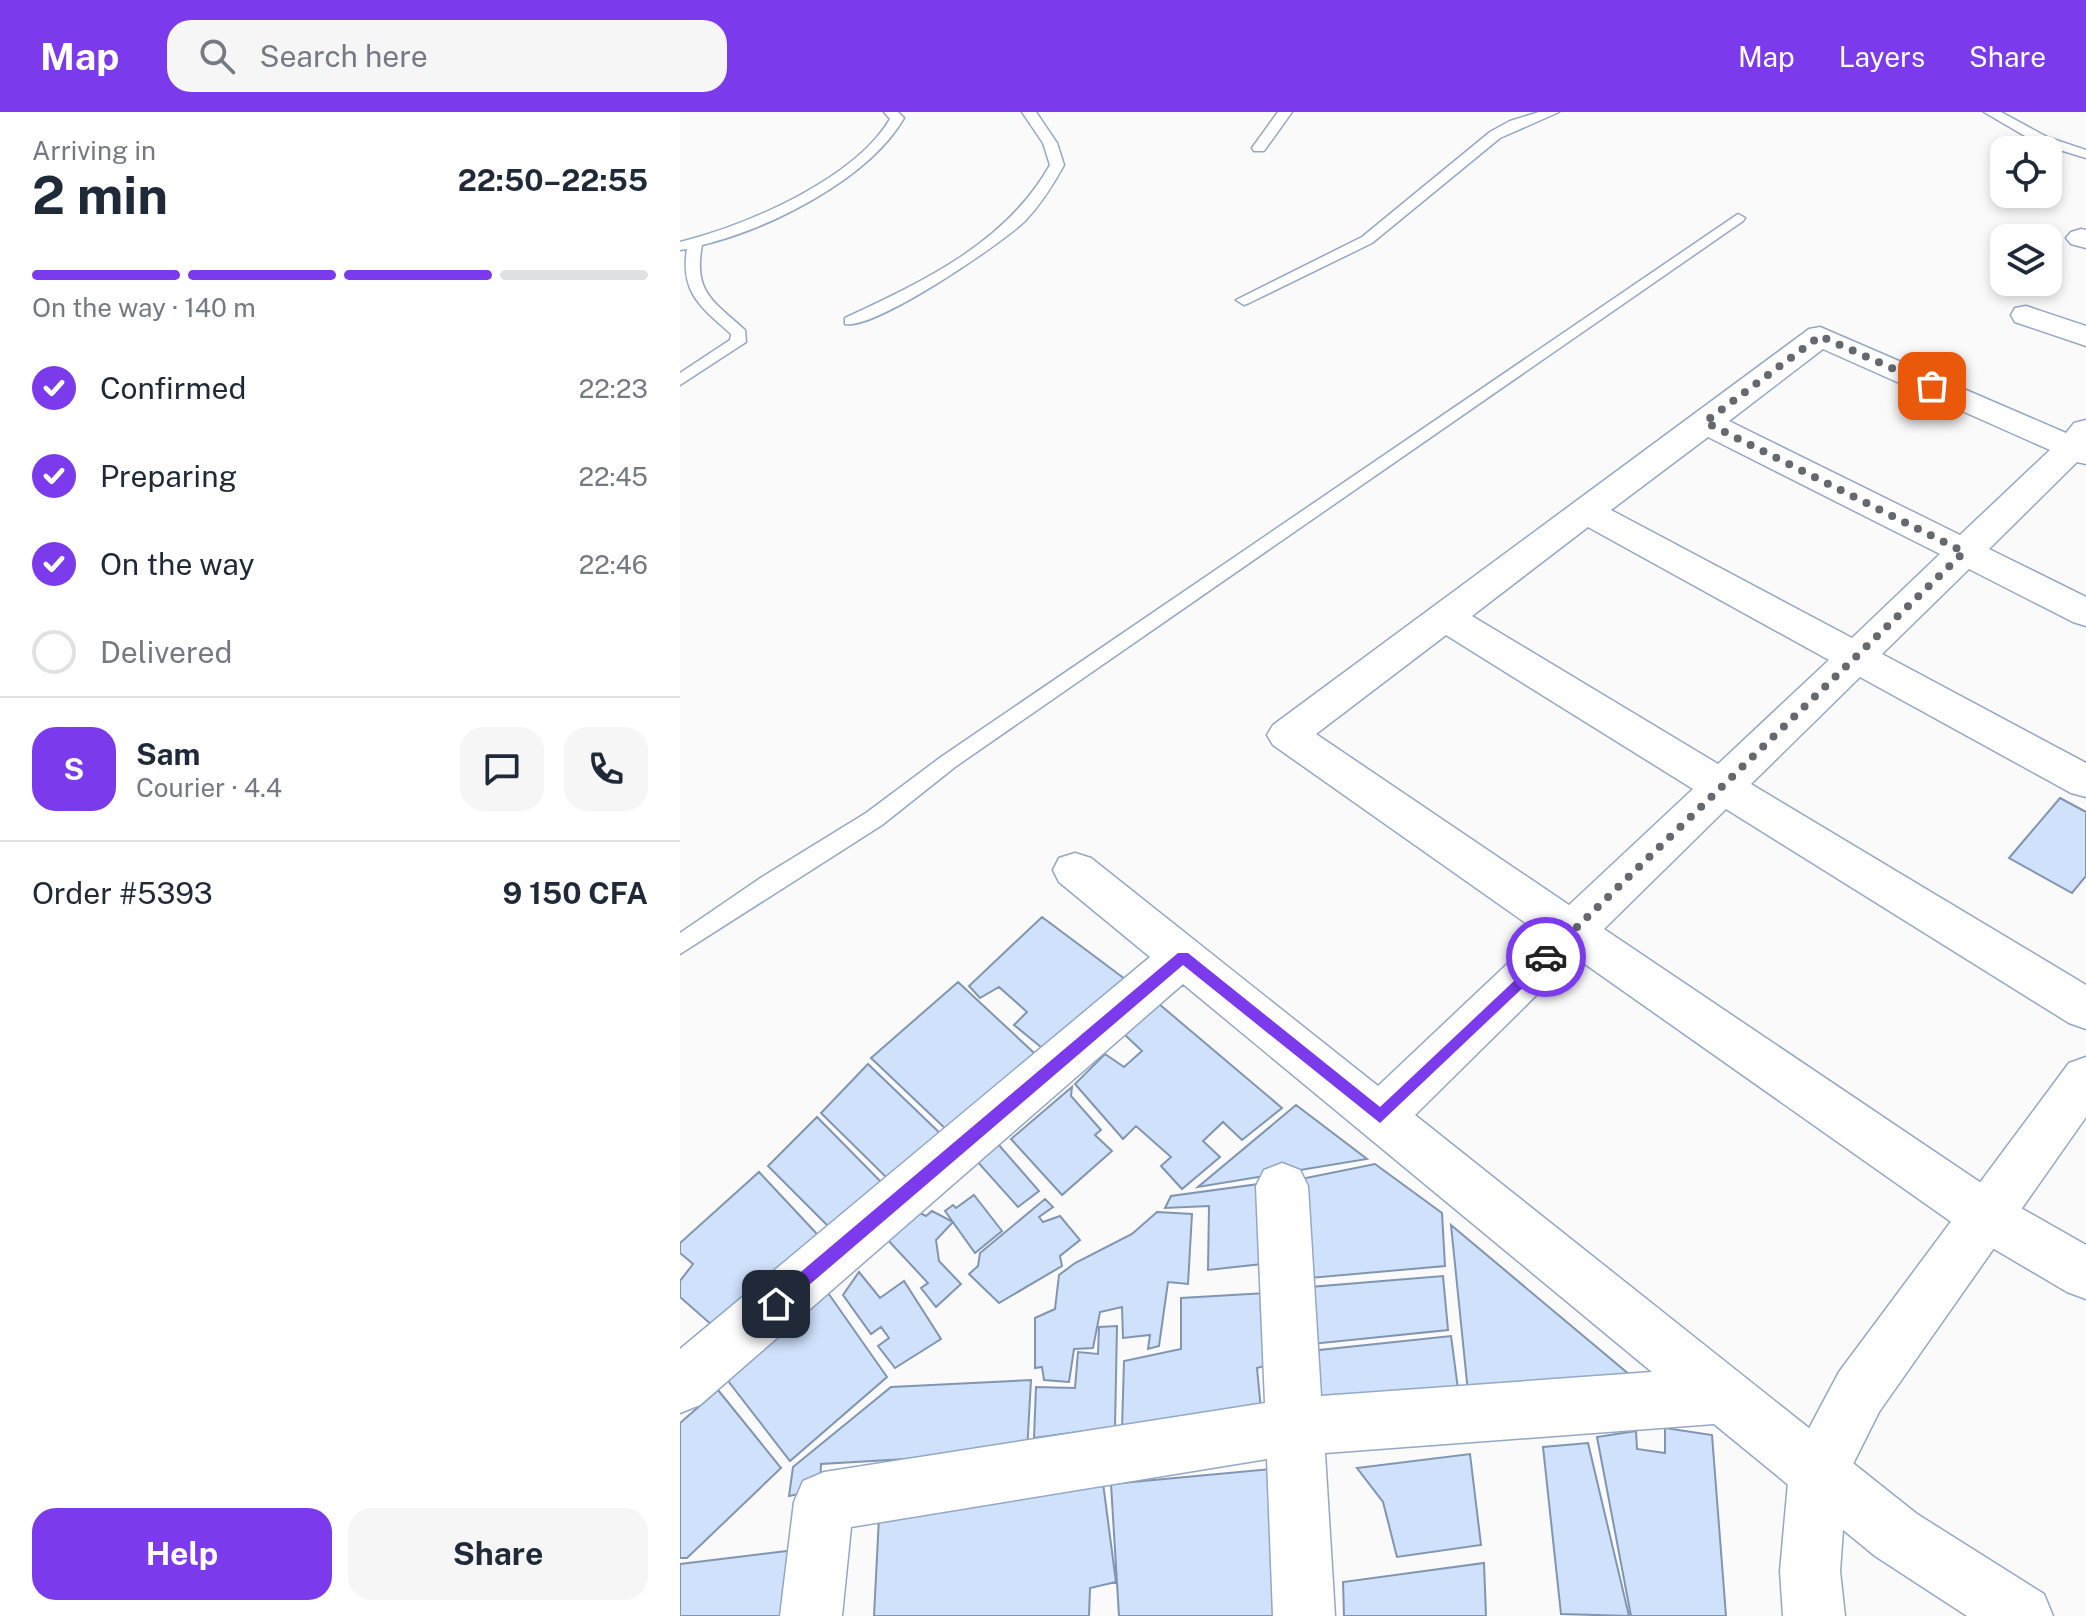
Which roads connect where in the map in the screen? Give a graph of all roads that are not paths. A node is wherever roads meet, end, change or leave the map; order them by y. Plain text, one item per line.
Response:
1 (891, 112) edge
2 (1029, 112) edge
3 (1285, 112) edge
4 (1552, 112) edge
5 (1991, 112) edge
6 (1259, 148) dead end
7 (2086, 154) edge
8 (1738, 218) dead end
9 (687, 245) edge
10 (1244, 300) dead end
11 (2026, 315) dead end
12 (851, 321) dead end
13 (2086, 337) edge
14 (680, 380) edge
15 (1705, 422) junction
16 (2081, 444) edge
17 (1586, 511) junction
18 (1964, 552) junction
19 (2086, 613) edge
20 (1445, 617) junction
21 (1855, 657) junction
22 (2086, 782) edge
23 (1721, 787) junction
24 (1075, 870) dead end
25 (1572, 931) junction
26 (680, 945) edge
27 (1183, 957) junction
28 (2086, 1009) edge
29 (2086, 1078) edge
30 (1380, 1117) junction
31 (1282, 1186) dead end
32 (1986, 1216) junction
33 (2086, 1274) edge
34 (680, 1385) edge
35 (1724, 1395) junction
36 (1297, 1426) junction
37 (1818, 1472) junction
38 (811, 1616) edge
39 (1304, 1616) edge
40 (1814, 1616) edge
41 (2022, 1616) edge

1 - 9 lane
2 - 12 lane
3 - 6 lane
4 - 10 lane
5 - 7 lane
8 - 26 lane
9 - 14 lane
11 - 13 street
15 - 16 street
15 - 17 street
15 - 18 street
16 - 18 street
17 - 20 street
17 - 21 street
18 - 19 street
18 - 21 street
20 - 23 street
20 - 25 street
21 - 22 street
21 - 23 street
23 - 25 street
23 - 28 street
24 - 27 street
25 - 30 street
25 - 32 street
27 - 30 street
27 - 34 street
29 - 32 street
30 - 35 street
31 - 36 street
32 - 33 street
32 - 37 street
35 - 36 street
35 - 37 street
36 - 38 street
36 - 39 street
37 - 40 street
37 - 41 street

